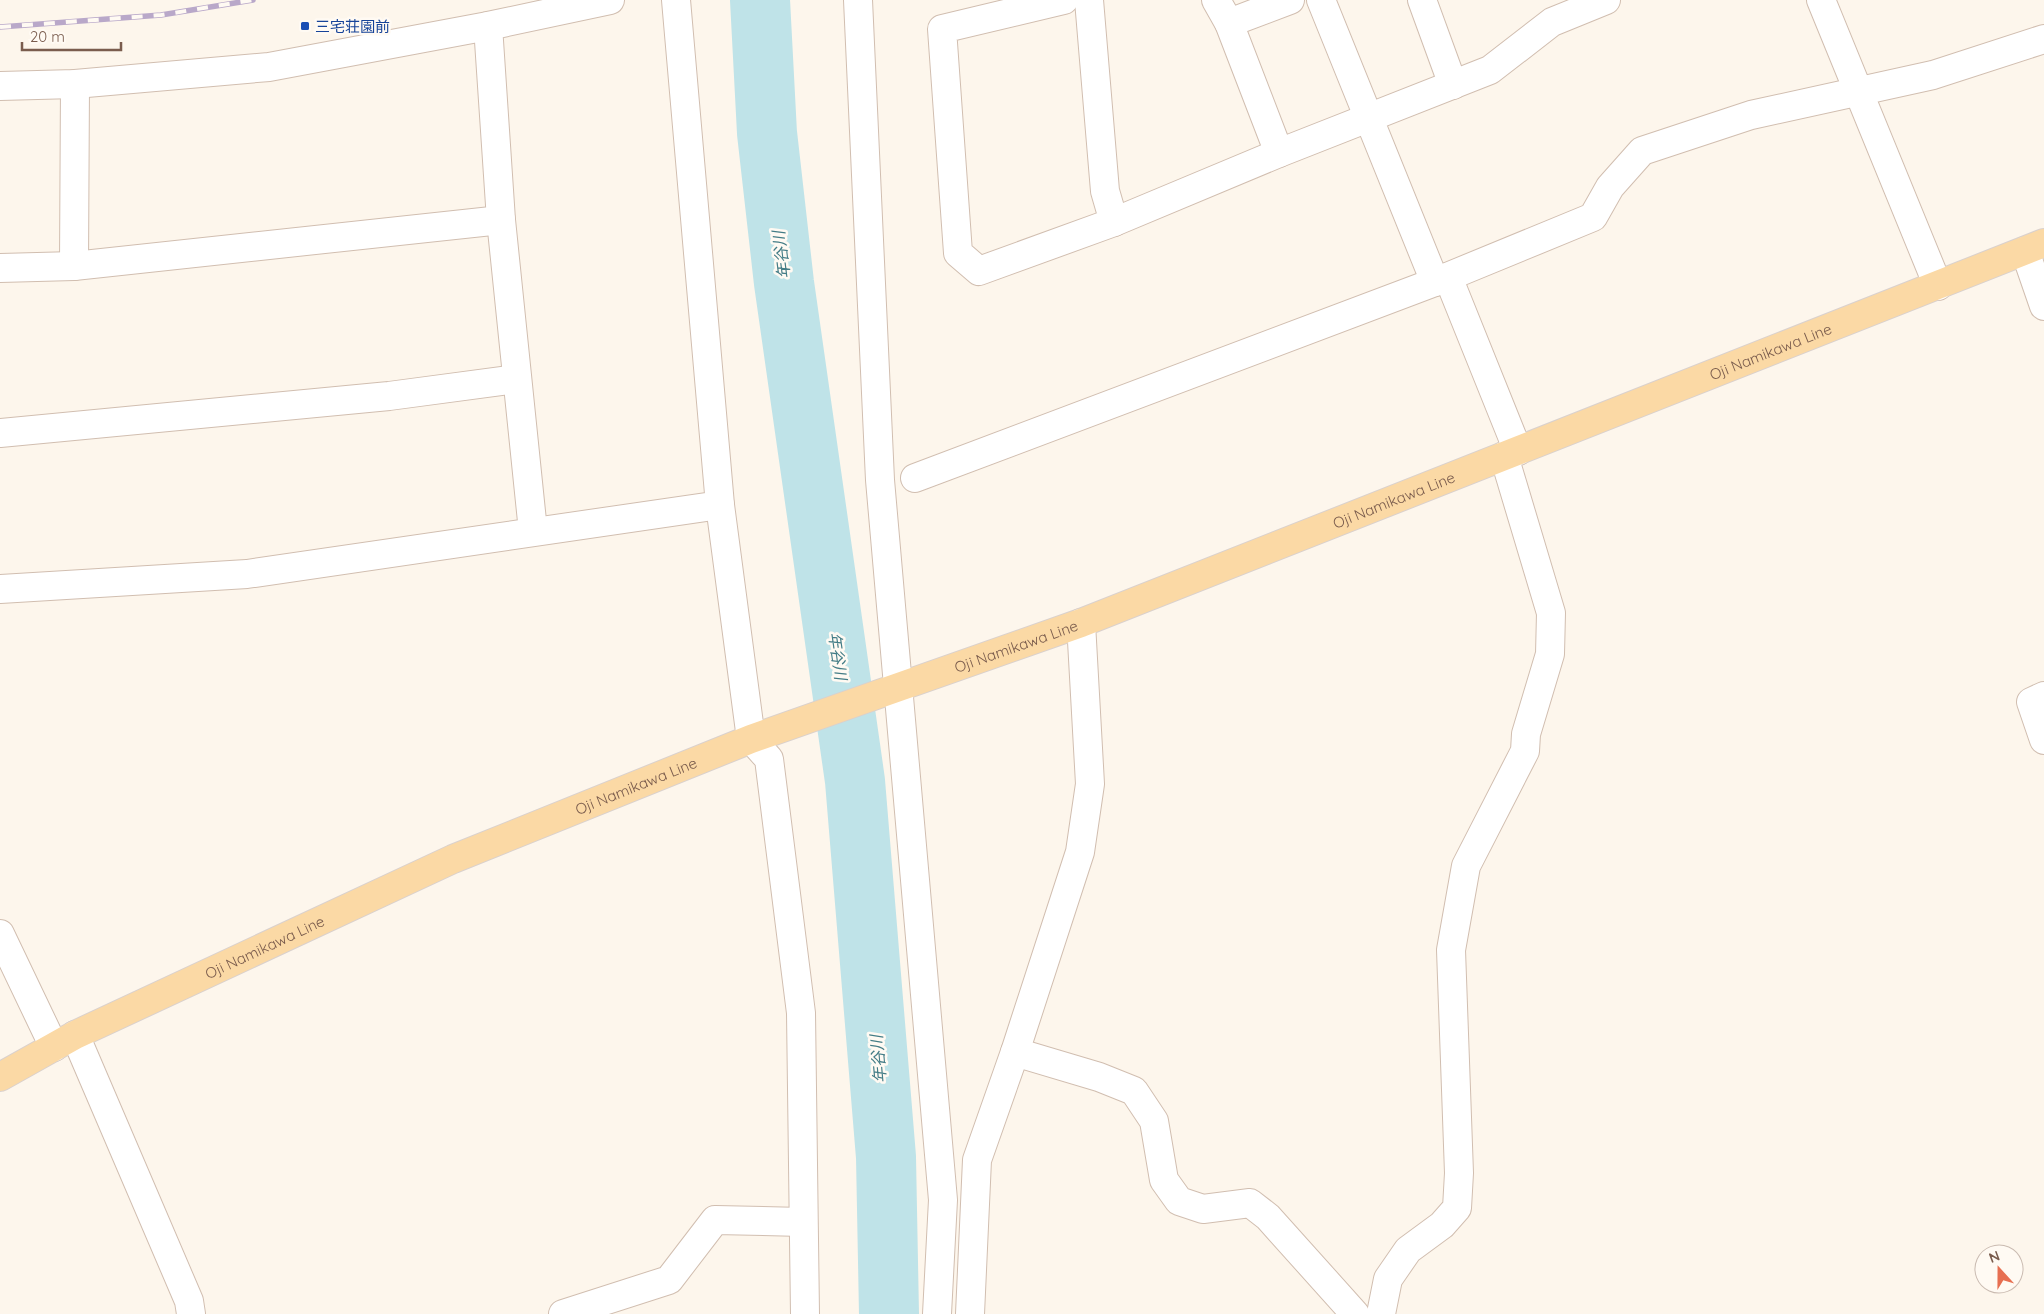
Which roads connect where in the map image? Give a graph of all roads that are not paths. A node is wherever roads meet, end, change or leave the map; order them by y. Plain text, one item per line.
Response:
1 (610, 0) edge
2 (676, 0) edge
3 (858, 0) edge
4 (1064, 0) edge
5 (1089, 0) edge
6 (1290, 0) edge
7 (1321, 0) edge
8 (1422, 0) edge
9 (1606, 0) edge
10 (1821, 0) edge
11 (1223, 11) edge
12 (488, 26) junction
13 (2044, 39) edge
14 (74, 84) junction
15 (1453, 85) junction
16 (0, 86) edge
17 (1858, 92) junction
18 (1369, 118) junction
19 (1279, 153) junction
20 (501, 220) junction
21 (1114, 222) junction
22 (2034, 247) edge
23 (74, 266) junction
24 (0, 268) edge
25 (1442, 280) junction
26 (1938, 286) junction
27 (2044, 306) edge
28 (517, 378) junction
29 (0, 434) edge
30 (1511, 454) junction
31 (915, 478) dead end
32 (720, 504) junction
33 (533, 531) junction
34 (0, 590) edge
35 (1081, 623) junction
36 (890, 691) junction
37 (2044, 696) edge
38 (751, 740) junction
39 (2044, 740) edge
40 (0, 934) edge
41 (65, 1041) junction
42 (1015, 1052) junction
43 (0, 1077) edge
44 (803, 1222) junction
45 (191, 1314) edge
46 (564, 1314) edge
47 (805, 1314) edge
48 (937, 1314) edge
49 (970, 1314) edge
50 (1355, 1314) edge
51 (1381, 1314) edge

1 - 12 street
2 - 32 street
3 - 36 street
4 - 21 street
5 - 21 street
6 - 11 street
7 - 18 street
8 - 15 street
9 - 15 street
10 - 17 street
11 - 19 street
12 - 14 street
12 - 20 street
13 - 17 street
14 - 16 street
14 - 23 street
15 - 18 street
17 - 25 street
17 - 26 street
18 - 19 street
18 - 25 street
19 - 21 street
20 - 23 street
20 - 28 street
22 - 26 main road, Oji Namikawa Line
22 - 27 street
23 - 24 street
25 - 30 street
25 - 31 street
26 - 30 main road, Oji Namikawa Line
28 - 29 street
28 - 33 street
30 - 35 main road, Oji Namikawa Line
30 - 51 street
32 - 33 street
32 - 38 street
33 - 34 street
35 - 36 main road, Oji Namikawa Line
35 - 42 street
36 - 38 main road, Oji Namikawa Line
36 - 48 street
37 - 39 street
38 - 41 main road, Oji Namikawa Line
38 - 44 street
40 - 41 street
41 - 43 main road, Oji Namikawa Line
41 - 45 street
42 - 49 street
42 - 50 street
44 - 46 street
44 - 47 street

